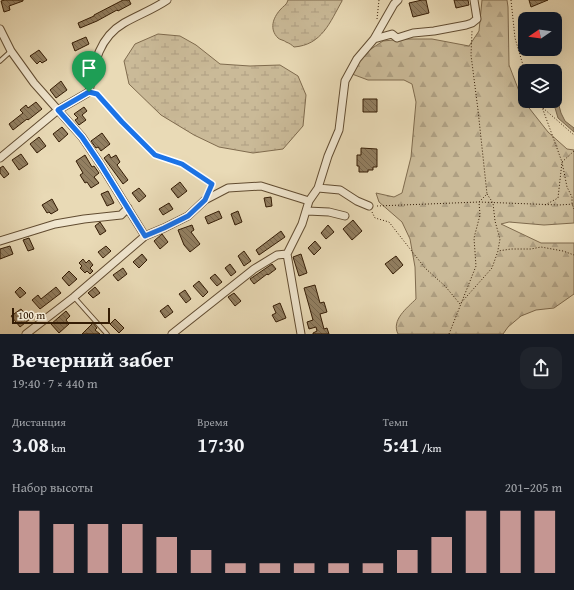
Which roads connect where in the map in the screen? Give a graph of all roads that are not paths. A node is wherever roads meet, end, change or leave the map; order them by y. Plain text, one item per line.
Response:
1 (167, 0) edge
2 (398, 0) edge
3 (474, 0) edge
4 (0, 29) edge
5 (374, 39) junction
6 (11, 51) junction
7 (0, 61) edge
8 (58, 110) junction
9 (0, 158) edge
10 (318, 188) junction
11 (309, 201) junction
12 (368, 206) road end
13 (128, 208) junction
14 (307, 211) junction
15 (345, 216) dead end
16 (145, 236) junction
17 (0, 241) edge
18 (287, 254) junction
19 (74, 297) junction
20 (26, 334) edge
21 (107, 334) edge
22 (172, 334) edge
23 (301, 334) edge

1 - 8 street
2 - 5 street
3 - 5 street
4 - 6 street
5 - 10 street
6 - 7 lane
6 - 8 street
8 - 9 street
8 - 13 street
10 - 11 street
10 - 12 street
11 - 14 street
11 - 16 street
13 - 16 street
13 - 17 street
14 - 15 street
14 - 18 street
16 - 19 street
18 - 22 street
18 - 23 street
19 - 20 street
19 - 21 lane

